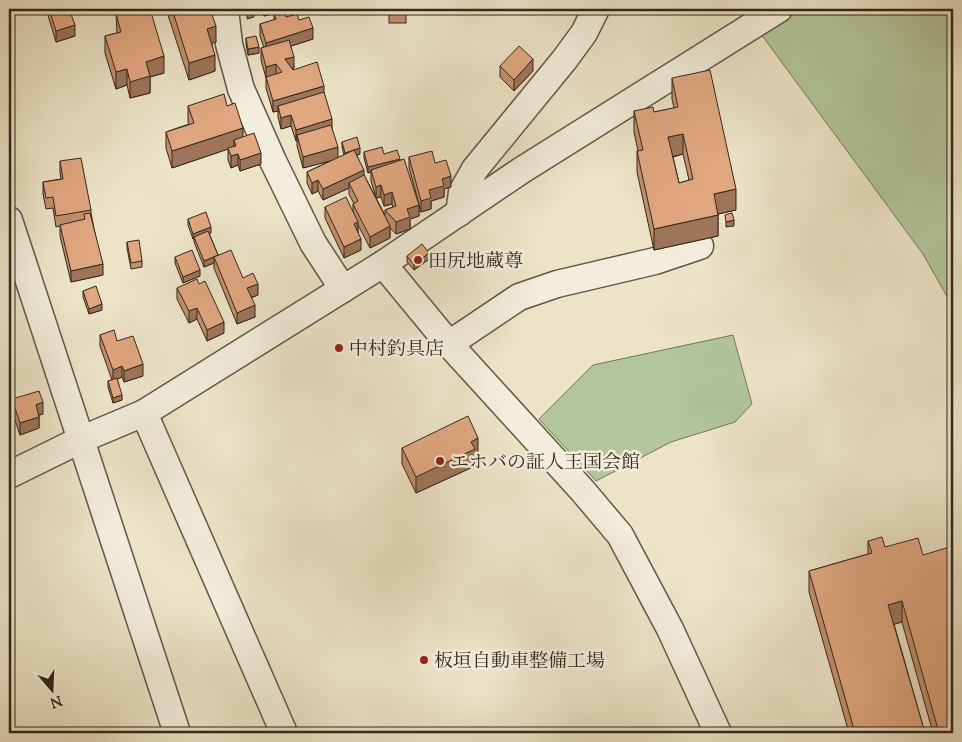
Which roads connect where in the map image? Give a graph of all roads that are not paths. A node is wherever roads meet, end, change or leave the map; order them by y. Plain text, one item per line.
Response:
1 (225, 9) edge
2 (596, 9) edge
3 (779, 9) edge
4 (459, 213) junction
5 (9, 220) edge
6 (700, 246) dead end
7 (383, 264) junction
8 (343, 289) junction
9 (449, 344) junction
10 (144, 413) junction
11 (80, 440) junction
12 (9, 475) edge
13 (178, 733) edge
14 (284, 733) edge
15 (718, 733) edge

1 - 8 street
2 - 4 street
3 - 4 street
4 - 7 street
5 - 11 street
6 - 9 street
7 - 8 street
7 - 9 street
8 - 10 street
9 - 15 street
10 - 11 street
10 - 14 street
11 - 12 street
11 - 13 street

